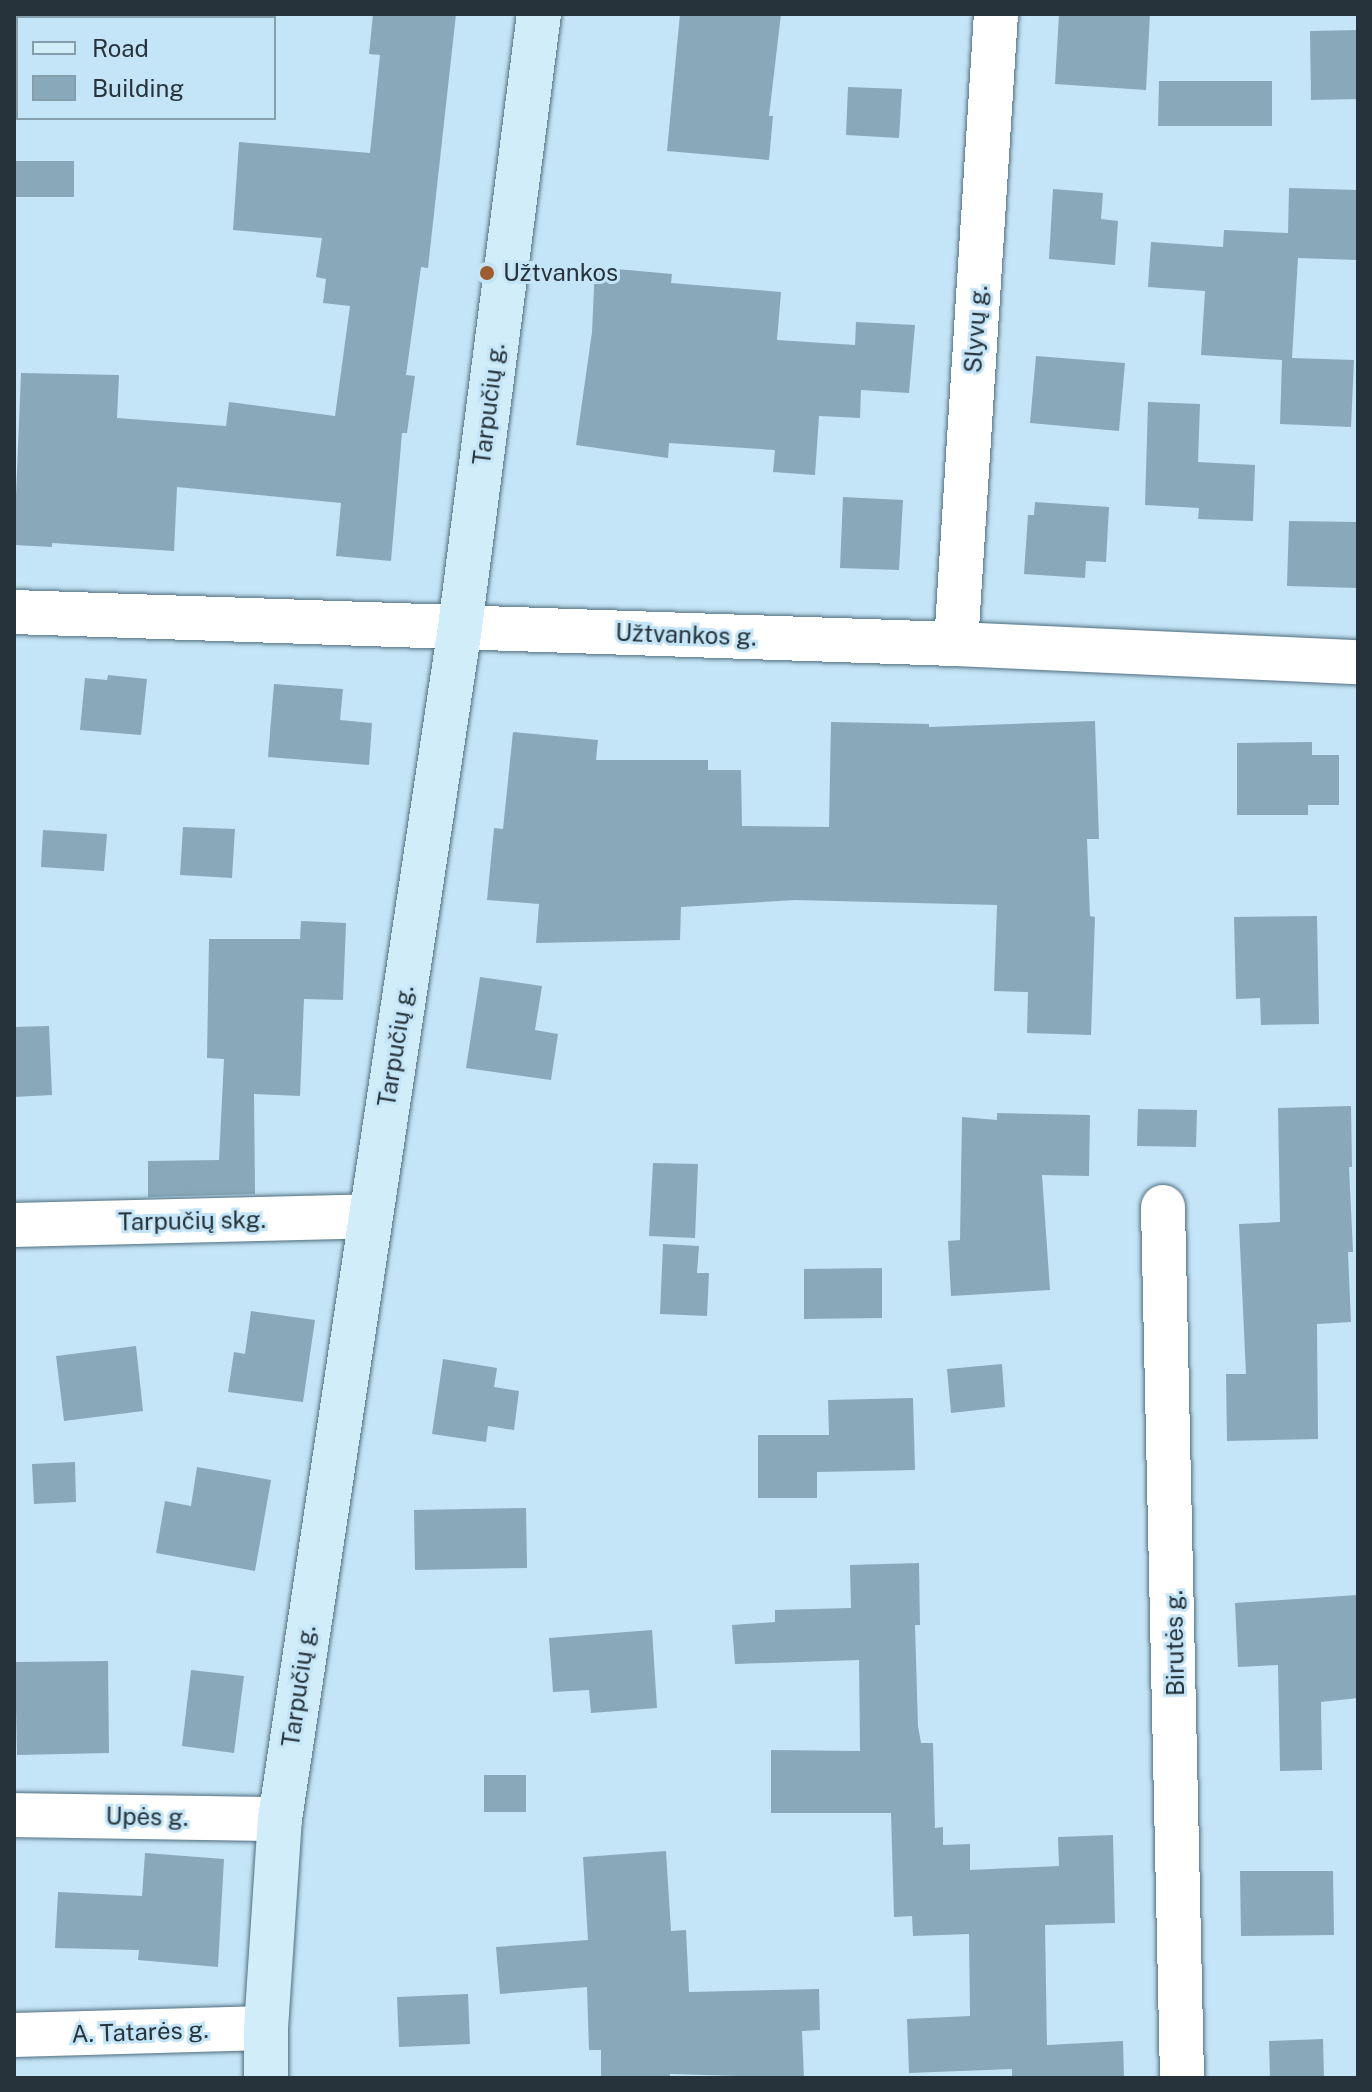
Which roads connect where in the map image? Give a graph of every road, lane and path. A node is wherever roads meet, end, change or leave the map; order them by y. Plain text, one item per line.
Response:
1 (539, 14) edge
2 (996, 14) edge
3 (14, 612) edge
4 (460, 627) junction
5 (956, 644) junction
6 (1358, 662) edge
7 (1163, 1207) dead end
8 (370, 1216) junction
9 (14, 1225) edge
10 (14, 1815) edge
11 (280, 1819) junction
12 (266, 2028) junction
13 (14, 2035) edge
14 (266, 2078) edge
15 (1182, 2078) edge

1 - 4 main road, Tarpučių g.
2 - 5 street, Slyvų g.
3 - 4 street, Užtvankos g.
4 - 5 street, Užtvankos g.
4 - 8 main road, Tarpučių g.
5 - 6 street, Užtvankos g.
7 - 15 street, Birutės g.
8 - 9 street, Tarpučių skg.
8 - 11 main road, Tarpučių g.
10 - 11 street, Upės g.
11 - 12 main road, Tarpučių g.
12 - 13 street, A. Tatarės g.
12 - 14 main road, Tarpučių g.

